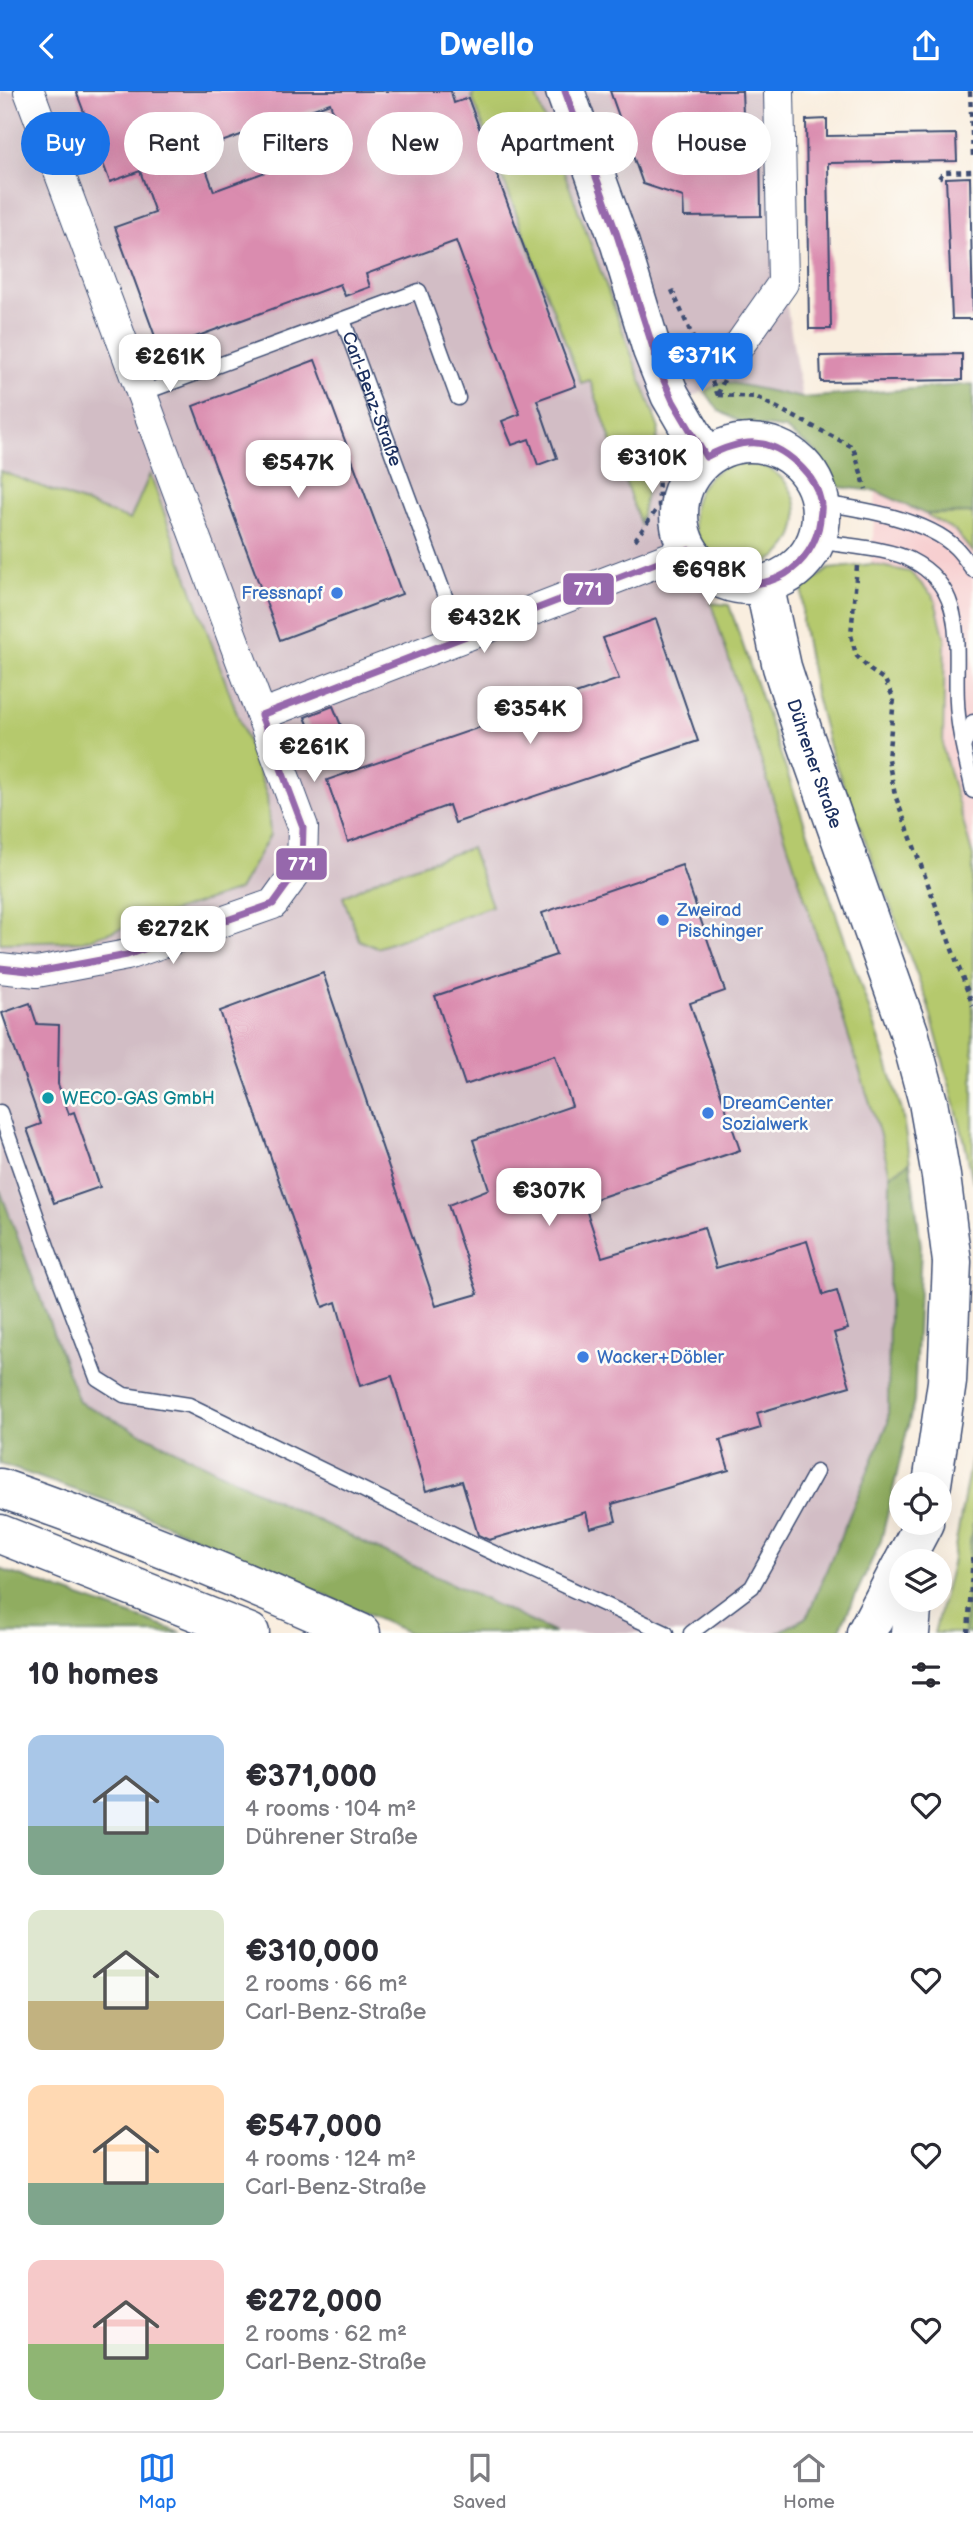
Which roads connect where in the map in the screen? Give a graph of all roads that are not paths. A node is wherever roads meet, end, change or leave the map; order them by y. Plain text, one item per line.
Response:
1 (29, 91) edge
2 (565, 91) edge
3 (779, 91) edge
4 (343, 320) junction
5 (738, 347) dead end
6 (143, 393) junction
7 (458, 398) dead end
8 (706, 457) junction
9 (822, 503) junction
10 (817, 541) junction
11 (689, 550) junction
12 (973, 570) edge
13 (764, 585) junction
14 (460, 637) junction
15 (261, 715) junction
16 (973, 722) edge
17 (964, 747) junction
18 (973, 791) edge
19 (0, 968) edge
20 (0, 1112) edge
21 (816, 1472) dead end
22 (934, 1472) edge
23 (0, 1488) edge
24 (0, 1534) edge
25 (889, 1589) edge
26 (901, 1612) edge
27 (912, 1612) edge
28 (250, 1633) edge
29 (361, 1633) edge
30 (667, 1633) edge
31 (691, 1633) edge
32 (866, 1633) edge
33 (894, 1633) edge
34 (910, 1633) edge

1 - 6 street
2 - 8 main road
3 - 5 street
4 - 6 lane, Carl-Benz-Straße
4 - 7 lane
4 - 14 lane, Carl-Benz-Straße
6 - 15 street
8 - 9 main road
8 - 11 main road
9 - 10 main road
9 - 12 lane
10 - 13 main road
10 - 17 lane
11 - 13 main road
11 - 14 street
13 - 22 main road, Dührener Straße
14 - 15 street
15 - 19 street
16 - 17 lane
17 - 18 lane
20 - 30 lane
21 - 31 lane
23 - 29 main road
24 - 28 main road
25 - 32 main road
26 - 33 main road
27 - 34 main road

